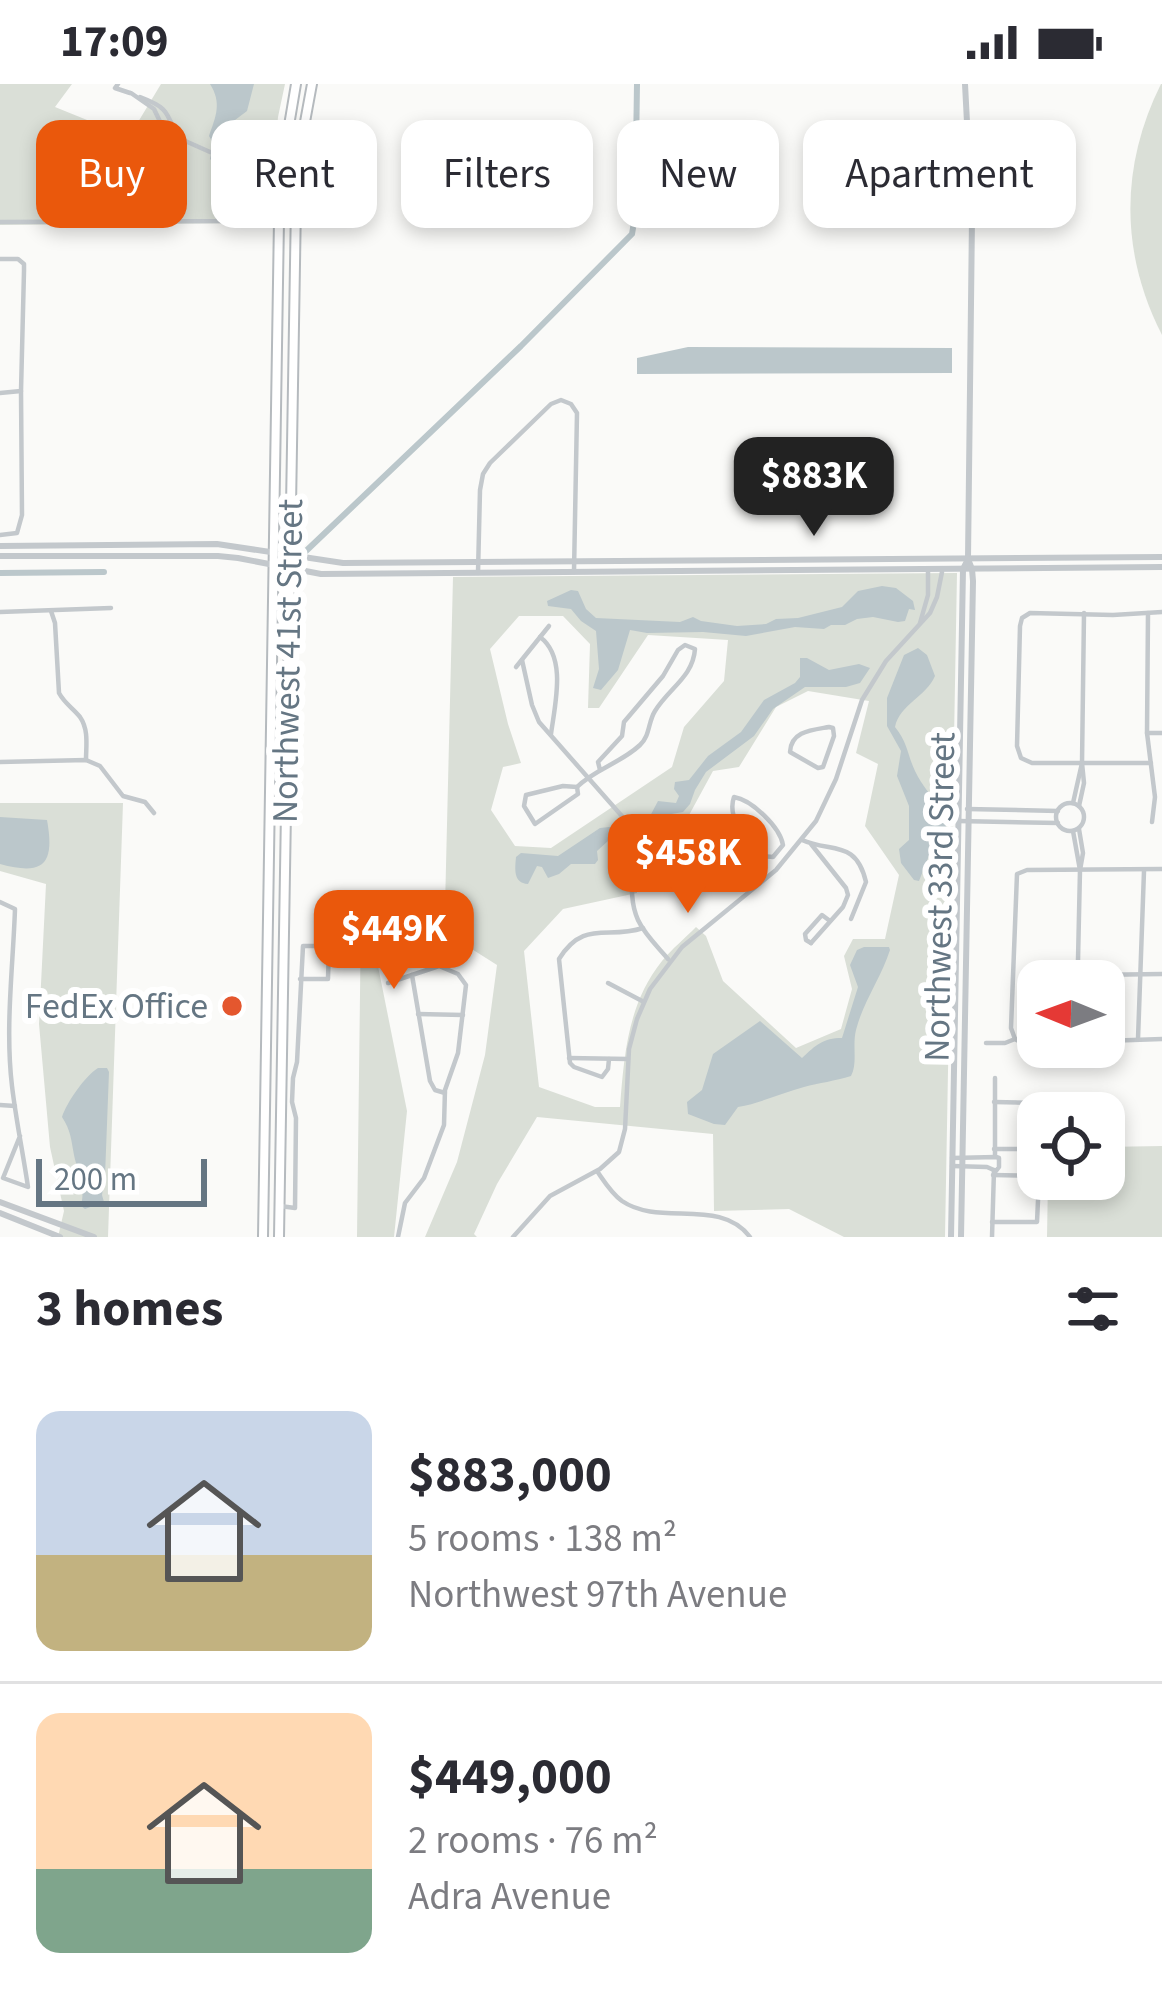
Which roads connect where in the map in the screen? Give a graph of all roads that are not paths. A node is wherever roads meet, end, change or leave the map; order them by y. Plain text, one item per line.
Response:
1 (118, 84) edge
2 (130, 84) edge
3 (296, 84) edge
4 (312, 84) edge
5 (965, 84) edge
6 (130, 93) junction
7 (159, 120) edge
8 (172, 120) edge
9 (290, 120) edge
10 (306, 120) edge
11 (211, 220) edge
12 (0, 222) edge
13 (279, 228) edge
14 (295, 228) edge
15 (279, 235) junction
16 (295, 235) junction
17 (0, 259) edge
18 (278, 304) junction
19 (294, 321) junction
20 (293, 344) junction
21 (278, 356) junction
22 (293, 377) junction
23 (21, 391) junction
24 (0, 393) edge
25 (278, 396) junction
26 (293, 397) junction
27 (0, 536) edge
28 (0, 546) edge
29 (275, 553) junction
30 (0, 556) edge
31 (290, 556) junction
32 (1162, 557) edge
33 (968, 559) junction
34 (661, 560) junction
35 (818, 560) junction
36 (574, 561) junction
37 (478, 562) junction
38 (274, 565) junction
39 (1162, 567) edge
40 (290, 568) junction
41 (928, 569) junction
42 (942, 569) junction
43 (968, 569) junction
44 (818, 570) junction
45 (574, 572) junction
46 (661, 572) junction
47 (478, 573) junction
48 (111, 608) dead end
49 (51, 611) junction
50 (0, 612) edge
51 (1148, 612) junction
52 (1162, 612) edge
53 (1084, 613) junction
54 (920, 623) junction
55 (549, 626) dead end
56 (540, 638) junction
57 (522, 660) junction
58 (516, 667) dead end
59 (1147, 733) junction
60 (1162, 733) edge
61 (551, 735) junction
62 (830, 748) junction
63 (844, 752) junction
64 (86, 760) junction
65 (0, 762) edge
66 (1151, 763) junction
67 (1082, 764) junction
68 (600, 770) junction
69 (587, 776) junction
70 (594, 784) junction
71 (578, 790) junction
72 (1158, 797) edge
73 (1076, 805) junction
74 (958, 808) junction
75 (969, 809) junction
76 (1058, 811) junction
77 (154, 813) dead end
78 (958, 821) junction
79 (968, 821) junction
80 (1058, 823) junction
81 (1152, 823) dead end
82 (1076, 830) junction
83 (802, 840) junction
84 (812, 844) junction
85 (778, 852) junction
86 (786, 860) junction
87 (1162, 869) edge
88 (1080, 870) junction
89 (1144, 870) junction
90 (0, 902) edge
91 (843, 907) junction
92 (830, 921) junction
93 (643, 928) junction
94 (295, 958) junction
95 (1078, 960) edge
96 (670, 961) junction
97 (1162, 974) edge
98 (412, 975) junction
99 (1125, 975) edge
100 (1142, 975) junction
101 (300, 979) junction
102 (388, 983) dead end
103 (608, 983) dead end
104 (644, 1002) junction
105 (0, 1009) edge
106 (11, 1010) junction
107 (418, 1014) junction
108 (463, 1015) junction
109 (1015, 1039) joint
110 (1138, 1039) junction
111 (1162, 1039) edge
112 (1125, 1040) edge
113 (986, 1043) dead end
114 (282, 1044) junction
115 (298, 1046) junction
116 (568, 1058) junction
117 (609, 1059) junction
118 (628, 1059) junction
119 (994, 1078) dead end
120 (11, 1084) junction
121 (0, 1085) edge
122 (445, 1093) junction
123 (994, 1102) junction
124 (1017, 1103) edge
125 (0, 1105) edge
126 (15, 1106) junction
127 (20, 1136) junction
128 (1017, 1151) edge
129 (993, 1154) junction
130 (952, 1162) junction
131 (962, 1162) junction
132 (597, 1171) junction
133 (992, 1171) junction
134 (1017, 1174) edge
135 (1037, 1200) edge
136 (0, 1202) edge
137 (279, 1205) junction
138 (0, 1213) edge
139 (992, 1222) junction
140 (60, 1237) edge
141 (94, 1237) edge
142 (263, 1237) edge
143 (279, 1237) edge
144 (398, 1237) edge
145 (513, 1237) edge
146 (750, 1237) edge
147 (951, 1237) edge
148 (961, 1237) edge
149 (992, 1237) edge

1 - 6 street
2 - 6 street
3 - 9 main road, Northwest 41st Street
4 - 10 main road, Northwest 41st Street
5 - 33 street, Northwest 33rd Street
6 - 7 street
6 - 8 street
11 - 12 street
13 - 15 main road, Northwest 41st Street
14 - 16 main road, Northwest 41st Street
15 - 16 main road
15 - 18 main road, Northwest 41st Street
16 - 19 main road, Northwest 41st Street
17 - 23 street
18 - 19 main road
18 - 21 main road, Northwest 41st Street
19 - 20 main road, Northwest 41st Street
20 - 21 main road
20 - 22 main road, Northwest 41st Street
21 - 22 main road
21 - 25 main road, Northwest 41st Street
22 - 26 main road, Northwest 41st Street
23 - 24 street
23 - 27 street
25 - 26 main road
25 - 29 main road, Northwest 41st Street
26 - 31 main road, Northwest 41st Street
28 - 29 street
29 - 31 street
29 - 38 main road, Northwest 41st Street
30 - 38 street
31 - 37 street
31 - 40 main road, Northwest 41st Street
32 - 33 street
33 - 35 street
33 - 43 street, Northwest 33rd Street
34 - 35 street
34 - 36 street
34 - 46 street
35 - 44 street
36 - 37 street
36 - 37 street
36 - 45 street
37 - 47 street
38 - 40 street
38 - 142 main road, Northwest 41st Street
39 - 43 street
40 - 47 street
40 - 94 main road, Northwest 41st Street
41 - 42 street
41 - 44 street
41 - 54 street
42 - 43 street
42 - 54 street
43 - 74 street, Northwest 33rd Street
43 - 75 street, Northwest 33rd Street
44 - 46 street
45 - 46 street
45 - 47 street
48 - 49 street
49 - 50 street
49 - 64 street
51 - 52 street
51 - 53 street
51 - 59 street
53 - 67 street
53 - 67 street
54 - 63 street
55 - 56 street
56 - 57 street
56 - 61 street
57 - 58 street
57 - 61 street
59 - 60 street
59 - 66 street
61 - 69 street
62 - 62 street
62 - 63 street
63 - 83 street
64 - 65 street
64 - 77 street
66 - 67 street
66 - 72 street
67 - 73 street
68 - 68 street
68 - 69 street
69 - 70 street
69 - 71 street
70 - 71 street
70 - 93 street
71 - 71 street
72 - 81 street
73 - 76 street
73 - 82 street
74 - 75 street
74 - 78 street, Northwest 33rd Street
75 - 76 street
75 - 79 street, Northwest 33rd Street
76 - 80 street
78 - 79 street
78 - 130 street, Northwest 33rd Street
79 - 80 street
79 - 131 street, Northwest 33rd Street
80 - 82 street
82 - 88 street
83 - 84 street
83 - 86 street
84 - 91 street
84 - 91 street
85 - 85 street
85 - 86 street
86 - 96 street
87 - 89 street
88 - 89 street
88 - 95 street
88 - 109 street
89 - 100 street
90 - 106 street
91 - 92 street
92 - 92 street
93 - 96 street
93 - 116 street
94 - 101 street
94 - 101 street
94 - 114 main road, Northwest 41st Street
96 - 104 street
97 - 100 street
98 - 102 street
98 - 107 street
98 - 108 street
99 - 100 street
100 - 110 street
101 - 115 street
103 - 104 street
104 - 118 street
105 - 106 street
106 - 120 street
107 - 108 street
107 - 122 street
108 - 122 street
109 - 113 street
110 - 111 street
110 - 112 street
114 - 115 street
114 - 137 main road, Northwest 41st Street
115 - 137 street
116 - 117 street
116 - 117 street
117 - 118 street
118 - 132 street
119 - 123 street
120 - 121 street
120 - 126 street
122 - 144 street
123 - 124 street
123 - 129 street
125 - 126 street
126 - 127 street
127 - 127 street
128 - 129 street
129 - 131 street
129 - 133 street
130 - 131 street
130 - 147 street, Northwest 33rd Street
131 - 133 street
131 - 148 street, Northwest 33rd Street
132 - 145 street
132 - 146 street
133 - 134 street
133 - 139 street
135 - 139 street
136 - 141 street
137 - 143 main road, Northwest 41st Street
138 - 140 street
139 - 149 street

